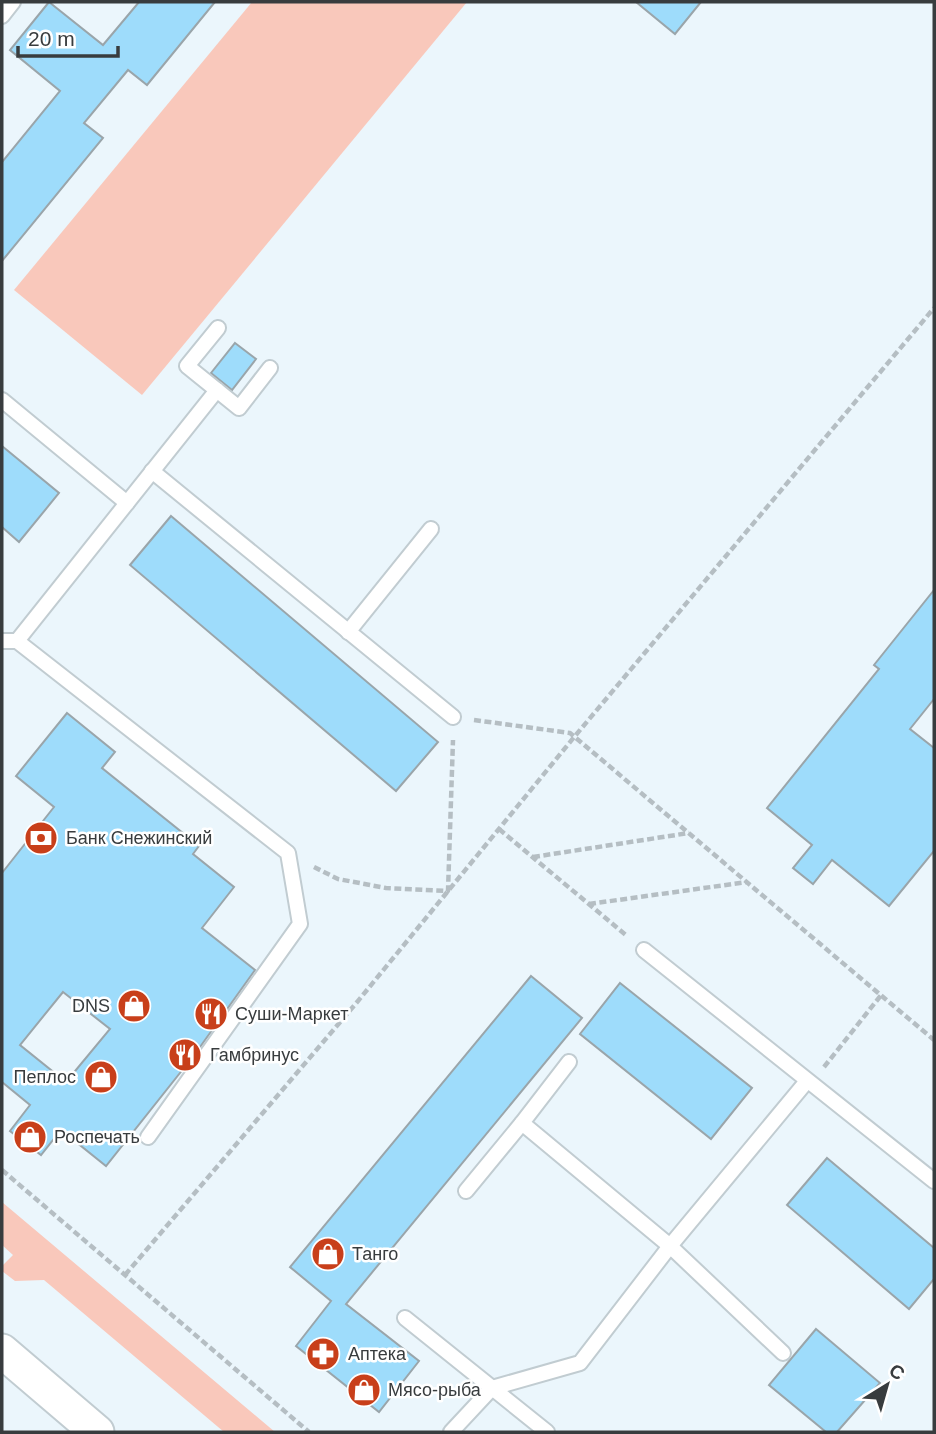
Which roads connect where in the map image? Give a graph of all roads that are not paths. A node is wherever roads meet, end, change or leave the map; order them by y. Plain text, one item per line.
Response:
1 (13, 2) edge
2 (2, 16) edge
3 (218, 328) dead end
4 (270, 368) dead end
5 (217, 390) junction
6 (2, 400) edge
7 (152, 471) junction
8 (127, 503) junction
9 (431, 529) dead end
10 (348, 632) junction
11 (9, 641) edge
12 (453, 718) road end
13 (645, 950) road end
14 (569, 1062) dead end
15 (809, 1082) junction
16 (522, 1123) junction
17 (148, 1137) dead end
18 (934, 1181) edge
19 (466, 1191) dead end
20 (670, 1246) junction
21 (405, 1318) dead end
22 (2, 1351) edge
23 (783, 1353) dead end
24 (492, 1388) junction
25 (97, 1432) edge
26 (451, 1432) edge
27 (547, 1432) edge

1 - 2 lane
3 - 5 lane
4 - 5 lane
5 - 7 lane
6 - 8 lane
7 - 8 lane
7 - 10 lane
8 - 11 lane
9 - 10 lane
10 - 12 lane
11 - 17 lane
13 - 15 lane
14 - 16 lane
15 - 18 lane
15 - 20 lane
16 - 19 lane
16 - 20 lane
20 - 23 lane
20 - 24 lane
21 - 24 lane
22 - 25 street
24 - 26 lane
24 - 27 lane

